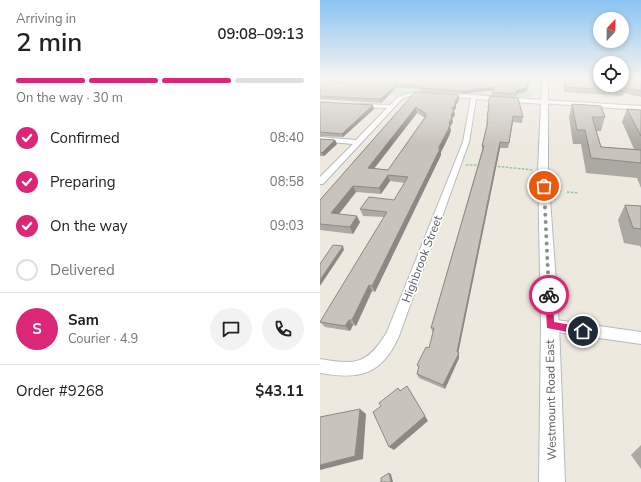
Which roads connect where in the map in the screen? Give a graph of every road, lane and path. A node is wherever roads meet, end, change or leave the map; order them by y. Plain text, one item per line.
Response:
1 (398, 100) edge
2 (473, 100) edge
3 (522, 100) edge
4 (543, 102) junction
5 (351, 104) edge
6 (391, 107) junction
7 (641, 108) edge
8 (320, 139) edge
9 (358, 142) junction
10 (459, 164) junction
11 (484, 166) edge
12 (491, 166) edge
13 (543, 171) junction
14 (320, 182) edge
15 (567, 192) dead end
16 (579, 193) dead end
17 (550, 326) junction
18 (641, 338) edge
19 (320, 366) edge
20 (552, 482) edge

1 - 6 street
2 - 10 street, Highbrook Street
3 - 4 street
4 - 7 street
4 - 13 main road, Westmount Road East
5 - 6 street
6 - 9 street
8 - 9 street
9 - 14 street
10 - 11 path
10 - 19 street, Highbrook Street
12 - 13 path
13 - 17 main road, Westmount Road East
15 - 16 path
17 - 18 street
17 - 20 main road, Westmount Road East

